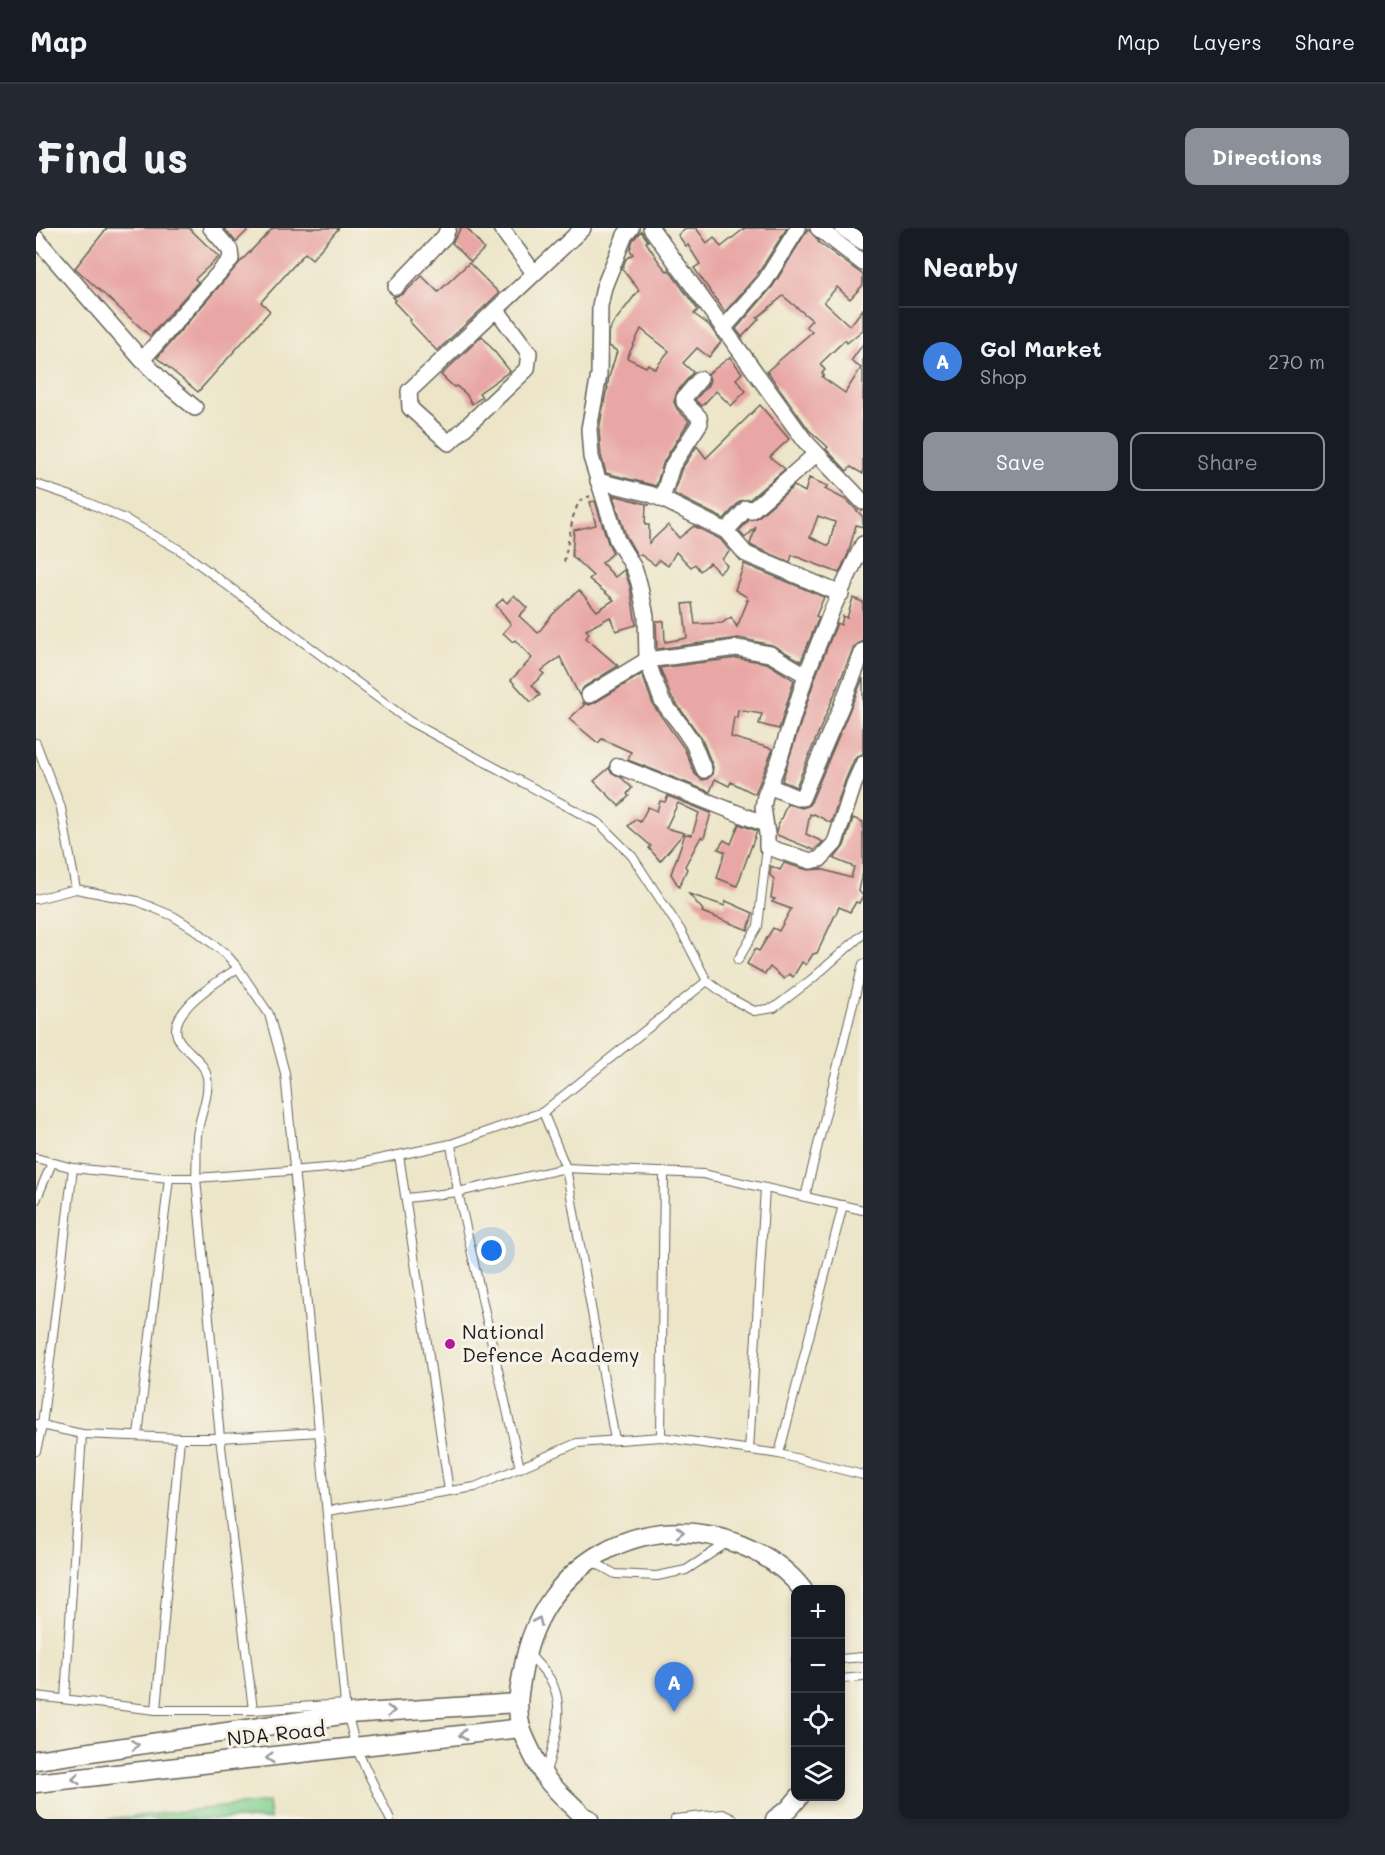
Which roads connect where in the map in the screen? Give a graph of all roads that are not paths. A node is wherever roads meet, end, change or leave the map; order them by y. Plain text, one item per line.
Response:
1 (211, 228) edge
2 (448, 228) edge
3 (583, 228) edge
4 (631, 228) edge
5 (651, 228) edge
6 (798, 228) edge
7 (818, 228) edge
8 (843, 228) edge
9 (500, 229) edge
10 (36, 238) edge
11 (863, 242) edge
12 (863, 263) edge
13 (534, 273) junction
14 (396, 287) dead end
15 (496, 309) junction
16 (723, 329) junction
17 (142, 360) junction
18 (700, 379) dead end
19 (195, 408) dead end
20 (816, 454) junction
21 (36, 484) edge
22 (600, 487) junction
23 (662, 499) junction
24 (863, 502) edge
25 (726, 531) junction
26 (863, 544) edge
27 (841, 594) junction
28 (863, 651) edge
29 (647, 660) junction
30 (806, 675) junction
31 (589, 695) dead end
32 (36, 743) edge
33 (863, 764) edge
34 (618, 766) dead end
35 (704, 770) dead end
36 (769, 786) junction
37 (765, 824) junction
38 (766, 847) junction
39 (76, 889) junction
40 (36, 899) edge
41 (863, 934) edge
42 (738, 960) dead end
43 (863, 964) edge
44 (238, 968) junction
45 (707, 981) junction
46 (543, 1112) junction
47 (451, 1144) junction
48 (399, 1155) junction
49 (36, 1158) edge
50 (52, 1163) junction
51 (73, 1168) junction
52 (566, 1168) junction
53 (296, 1171) junction
54 (664, 1172) junction
55 (170, 1178) junction
56 (196, 1178) junction
57 (765, 1188) junction
58 (458, 1192) junction
59 (806, 1197) junction
60 (406, 1198) junction
61 (36, 1200) edge
62 (843, 1205) junction
63 (863, 1210) edge
64 (39, 1425) edge
65 (320, 1432) junction
66 (82, 1434) junction
67 (138, 1435) junction
68 (661, 1437) junction
69 (180, 1438) junction
70 (220, 1438) junction
71 (615, 1440) junction
72 (749, 1450) junction
73 (36, 1451) edge
74 (779, 1454) junction
75 (520, 1468) junction
76 (863, 1475) edge
77 (449, 1491) junction
78 (327, 1511) junction
79 (731, 1541) junction
80 (591, 1560) junction
81 (799, 1585) edge
82 (526, 1651) junction
83 (863, 1657) edge
84 (845, 1659) edge
85 (863, 1677) edge
86 (845, 1679) edge
87 (36, 1696) edge
88 (64, 1698) junction
89 (518, 1703) junction
90 (346, 1709) junction
91 (156, 1710) junction
92 (254, 1710) junction
93 (521, 1728) junction
94 (356, 1748) junction
95 (36, 1760) edge
96 (545, 1776) junction
97 (36, 1783) edge
98 (796, 1801) edge
99 (390, 1819) edge
100 (589, 1819) edge
101 (675, 1819) edge
102 (733, 1819) edge
103 (775, 1819) edge

1 - 17 street
2 - 14 street
3 - 13 street
4 - 22 street
5 - 16 street
6 - 16 street
7 - 12 street
8 - 11 street
9 - 13 street
10 - 17 street
13 - 15 street
15 - 15 street
16 - 20 street
17 - 19 street
18 - 23 street
20 - 24 street
20 - 25 street
21 - 45 lane
22 - 23 street
22 - 29 street
23 - 25 street
25 - 27 street
26 - 27 street
27 - 30 street
28 - 36 street
29 - 30 street
29 - 31 street
29 - 35 street
30 - 36 street
32 - 39 lane
33 - 38 street
34 - 37 street
36 - 37 street
37 - 38 street
38 - 42 lane
39 - 40 lane
39 - 44 lane
41 - 45 lane
43 - 59 lane
44 - 53 lane
44 - 56 lane
45 - 46 lane
46 - 47 lane
46 - 52 lane
47 - 48 lane
47 - 58 lane
48 - 53 lane
48 - 60 lane
49 - 50 lane
50 - 51 lane
50 - 61 lane
51 - 55 lane
51 - 64 lane
52 - 54 lane
52 - 58 lane
52 - 71 lane
53 - 56 lane
53 - 65 lane
54 - 57 lane
54 - 68 lane
55 - 56 lane
55 - 67 lane
56 - 70 lane
57 - 59 lane
57 - 72 lane
58 - 60 lane
58 - 75 lane
59 - 62 lane
60 - 77 lane
62 - 63 lane
62 - 74 lane
64 - 66 lane
64 - 73 lane
65 - 70 lane
65 - 78 lane
66 - 67 lane
66 - 88 lane
67 - 69 lane
68 - 71 lane
68 - 72 lane
69 - 70 lane
69 - 91 lane
70 - 92 lane
71 - 75 lane
72 - 74 lane
74 - 76 lane
75 - 77 lane
77 - 78 lane
78 - 90 lane
80 -> 79 street
79 - 80 lane
79 - 81 street
82 -> 80 street
82 - 89 street
82 - 96 lane
83 - 84 lane
85 - 86 lane
87 - 88 lane
88 - 91 lane
90 -> 89 street, NDA Road
89 - 93 street
90 - 92 lane
90 - 94 lane
95 -> 90 street, NDA Road
91 - 92 lane
93 -> 94 street, NDA Road
93 - 96 street
94 -> 97 street, NDA Road
94 - 99 lane
96 - 100 street
98 - 103 street
101 - 102 lane

